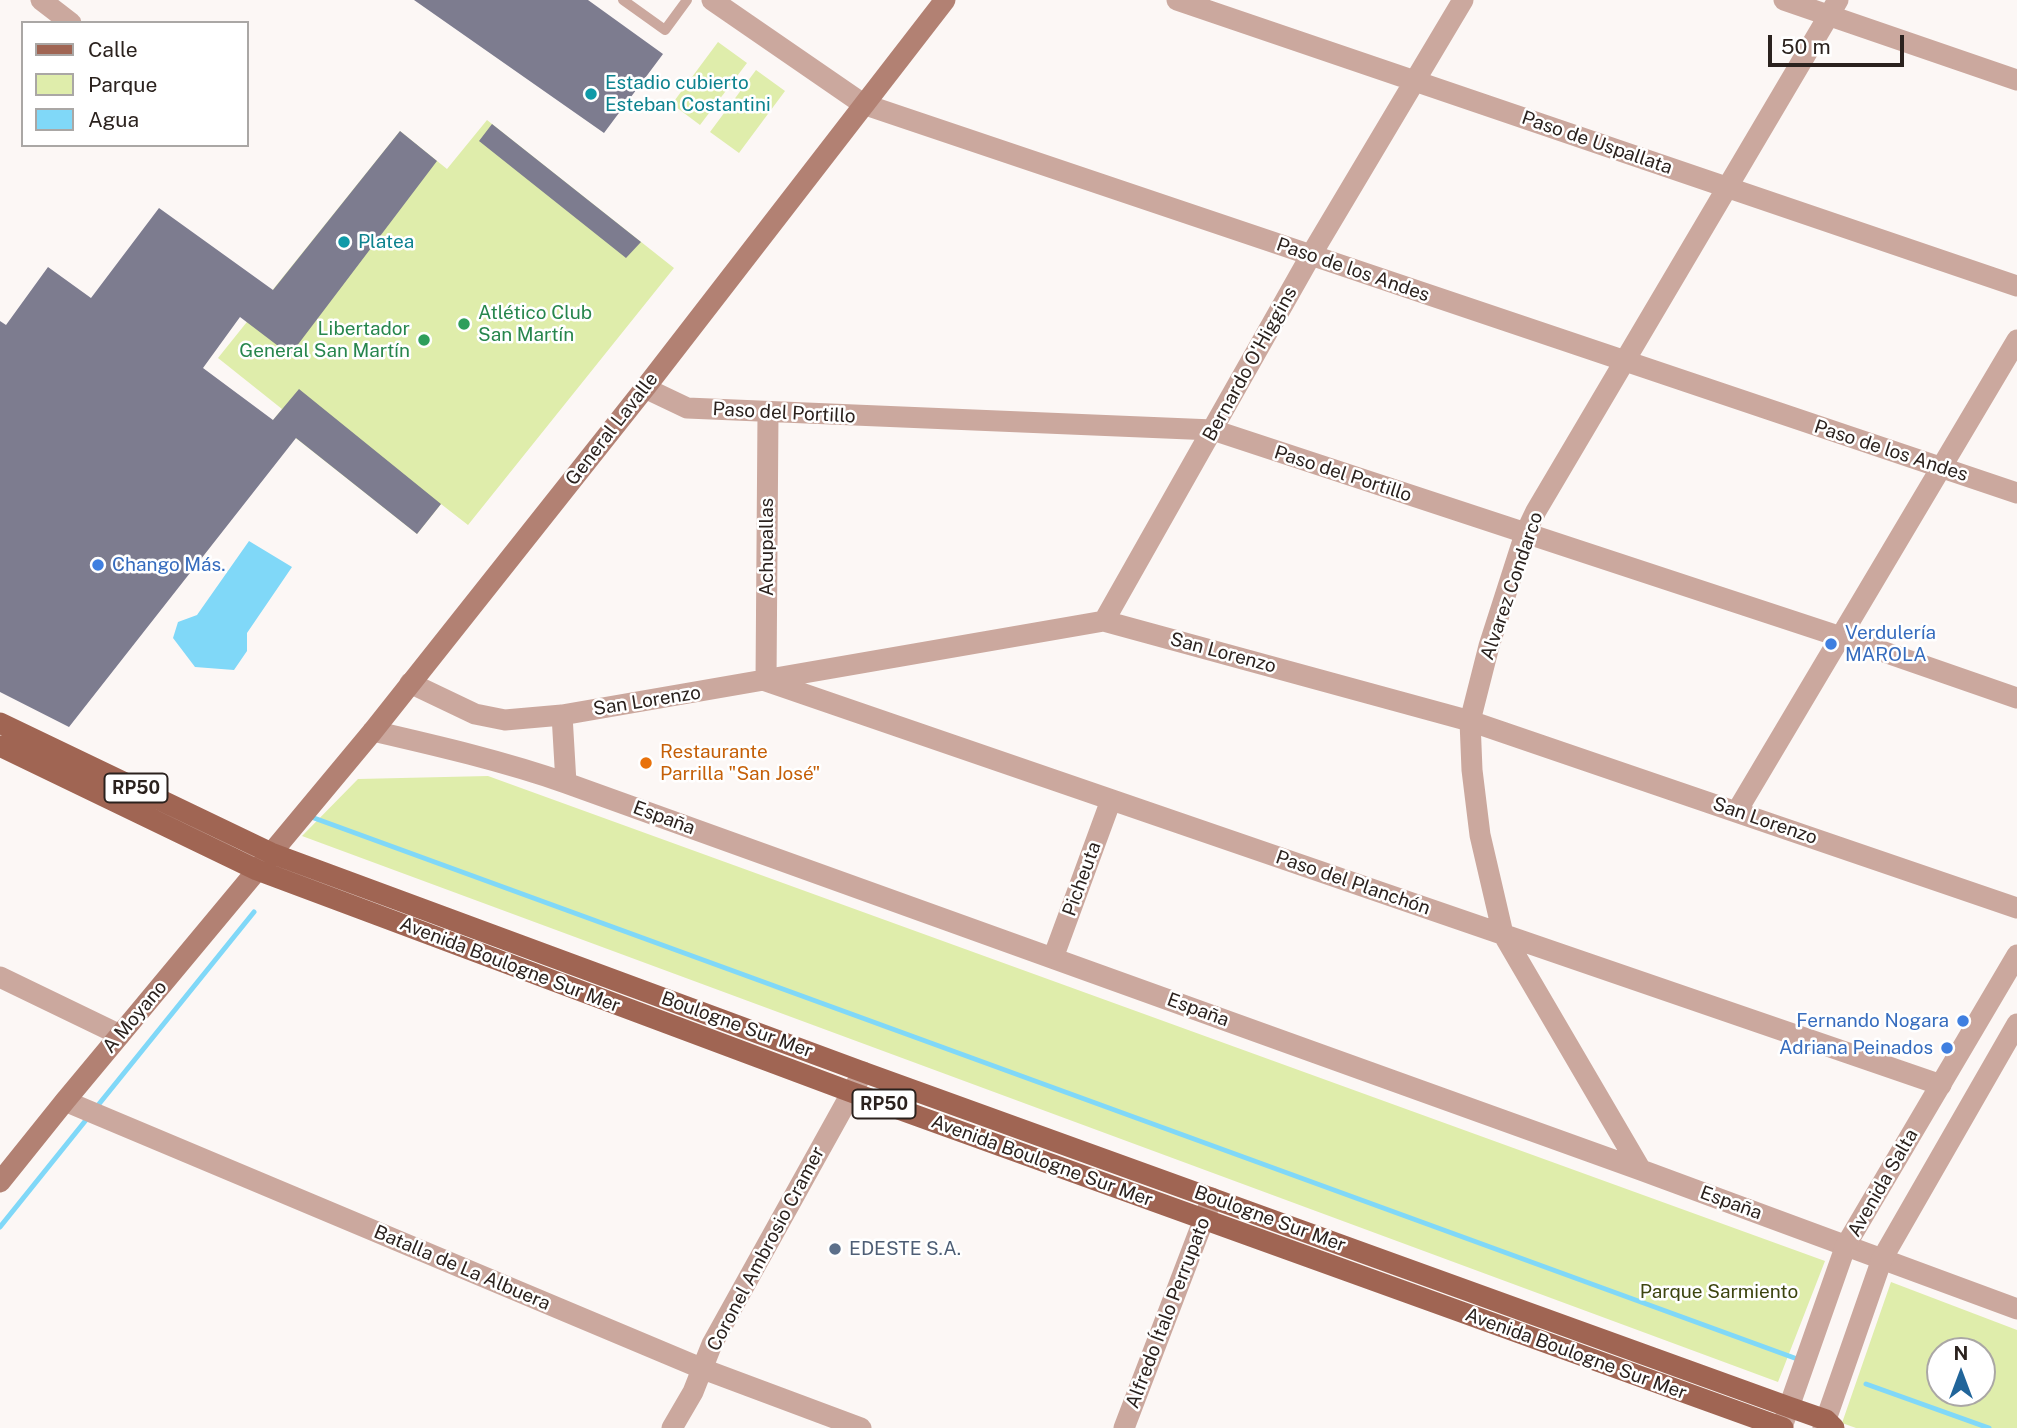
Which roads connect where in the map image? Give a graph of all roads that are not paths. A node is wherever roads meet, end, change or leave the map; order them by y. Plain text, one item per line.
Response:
1 (41, 0) edge
2 (623, 0) edge
3 (687, 0) edge
4 (712, 0) edge
5 (945, 0) edge
6 (1177, 0) edge
7 (1462, 0) edge
8 (1784, 0) edge
9 (1834, 8) edge
10 (68, 21) edge
11 (2017, 80) edge
12 (1415, 81) junction
13 (863, 104) junction
14 (1728, 188) junction
15 (1311, 255) junction
16 (2017, 286) edge
17 (2017, 340) edge
18 (1624, 362) junction
19 (645, 388) junction
20 (768, 413) junction
21 (1213, 430) junction
22 (1941, 467) junction
23 (2017, 493) edge
24 (1525, 534) junction
25 (1104, 621) junction
26 (1840, 637) junction
27 (766, 681) junction
28 (410, 682) junction
29 (2017, 698) edge
30 (562, 715) junction
31 (1471, 720) junction
32 (0, 723) edge
33 (373, 731) junction
34 (0, 746) edge
35 (566, 783) junction
36 (1111, 800) junction
37 (1737, 811) junction
38 (271, 853) junction
39 (257, 870) junction
40 (2017, 908) edge
41 (1503, 934) junction
42 (2017, 954) edge
43 (1053, 958) junction
44 (0, 977) edge
45 (2017, 1024) edge
46 (121, 1035) junction
47 (863, 1072) junction
48 (1941, 1085) junction
49 (851, 1092) junction
50 (65, 1101) junction
51 (1641, 1170) junction
52 (0, 1182) edge
53 (1212, 1198) junction
54 (1203, 1220) junction
55 (1846, 1245) junction
56 (1882, 1259) junction
57 (2017, 1309) edge
58 (702, 1369) junction
59 (1789, 1407) junction
60 (1828, 1425) edge
61 (672, 1428) edge
62 (861, 1428) edge
63 (1124, 1428) edge
64 (1782, 1428) edge

1 - 10 street
2 - 3 lane
4 - 13 street, Paso de los Andes
5 - 13 main road, General Lavalle
6 - 12 street, Paso de Uspallata
7 - 12 street, Bernardo O'Higgins
8 - 9 street
9 - 11 street
9 - 14 street, Alvarez Condarco
12 - 14 street, Paso de Uspallata
12 - 15 street, Bernardo O'Higgins
13 - 15 street, Paso de los Andes
13 - 19 main road, General Lavalle
14 - 16 street, Paso de Uspallata
14 - 18 street, Alvarez Condarco
15 - 18 street, Paso de los Andes
15 - 21 street, Bernardo O'Higgins
17 - 22 street
18 - 22 street, Paso de los Andes
18 - 24 street, Alvarez Condarco
19 - 20 street, Paso del Portillo
19 - 28 main road, General Lavalle
20 - 21 street, Paso del Portillo
20 - 27 street, Achupallas
21 - 24 street, Paso del Portillo
21 - 25 street, Bernardo O'Higgins
22 - 23 street, Paso de los Andes
22 - 26 street
24 - 26 street, Paso del Portillo
24 - 31 street, Alvarez Condarco
25 - 27 street, San Lorenzo
25 - 31 street, San Lorenzo
26 - 29 street, Paso del Portillo
26 - 37 street
27 - 30 street, San Lorenzo
27 - 36 street, Paso del Planchón
28 - 30 street, San Lorenzo
28 - 33 main road, General Lavalle
30 - 35 street
31 - 37 street, San Lorenzo
31 - 41 street, Alvarez Condarco
32 - 38 main road, RP50
33 - 35 street, España
33 - 38 main road, General Lavalle
34 - 39 main road, Avenida Boulogne Sur Mer / RP50
35 - 43 street, España
36 - 41 street, Paso del Planchón
36 - 43 street, Picheuta
37 - 40 street, San Lorenzo
38 - 39 main road, A Moyano
38 - 47 main road, Boulogne Sur Mer / RP50
39 - 46 main road, A Moyano
39 - 49 main road, Avenida Boulogne Sur Mer / RP50
41 - 48 street, Paso del Planchón
41 - 51 street, Alvarez Condarco
42 - 48 street, Avenida Salta
43 - 51 street, España
44 - 46 street
45 - 56 street, Avenida Salta
46 - 50 main road, A Moyano
47 - 49 street, Coronel Ambrosio Cramer
47 - 53 main road, Boulogne Sur Mer / RP50
48 - 55 street, Avenida Salta
49 - 54 main road, Avenida Boulogne Sur Mer / RP50
49 - 58 street, Coronel Ambrosio Cramer
50 - 52 main road, A Moyano
50 - 58 street, Batalla de La Albuera
51 - 55 street, España
53 - 54 street, Alfredo Ítalo Perrupato
53 - 59 main road, Boulogne Sur Mer / RP50
54 - 63 street, Alfredo Ítalo Perrupato
54 - 64 main road, Avenida Boulogne Sur Mer / RP50
55 - 56 street, España
55 - 59 street, Avenida Salta
56 - 57 street, España
56 - 60 street, Avenida Salta
58 - 61 street, Coronel Ambrosio Cramer
58 - 62 street, Batalla de La Albuera
59 - 60 main road, Boulogne Sur Mer / RP50
59 - 64 street, Avenida Salta

